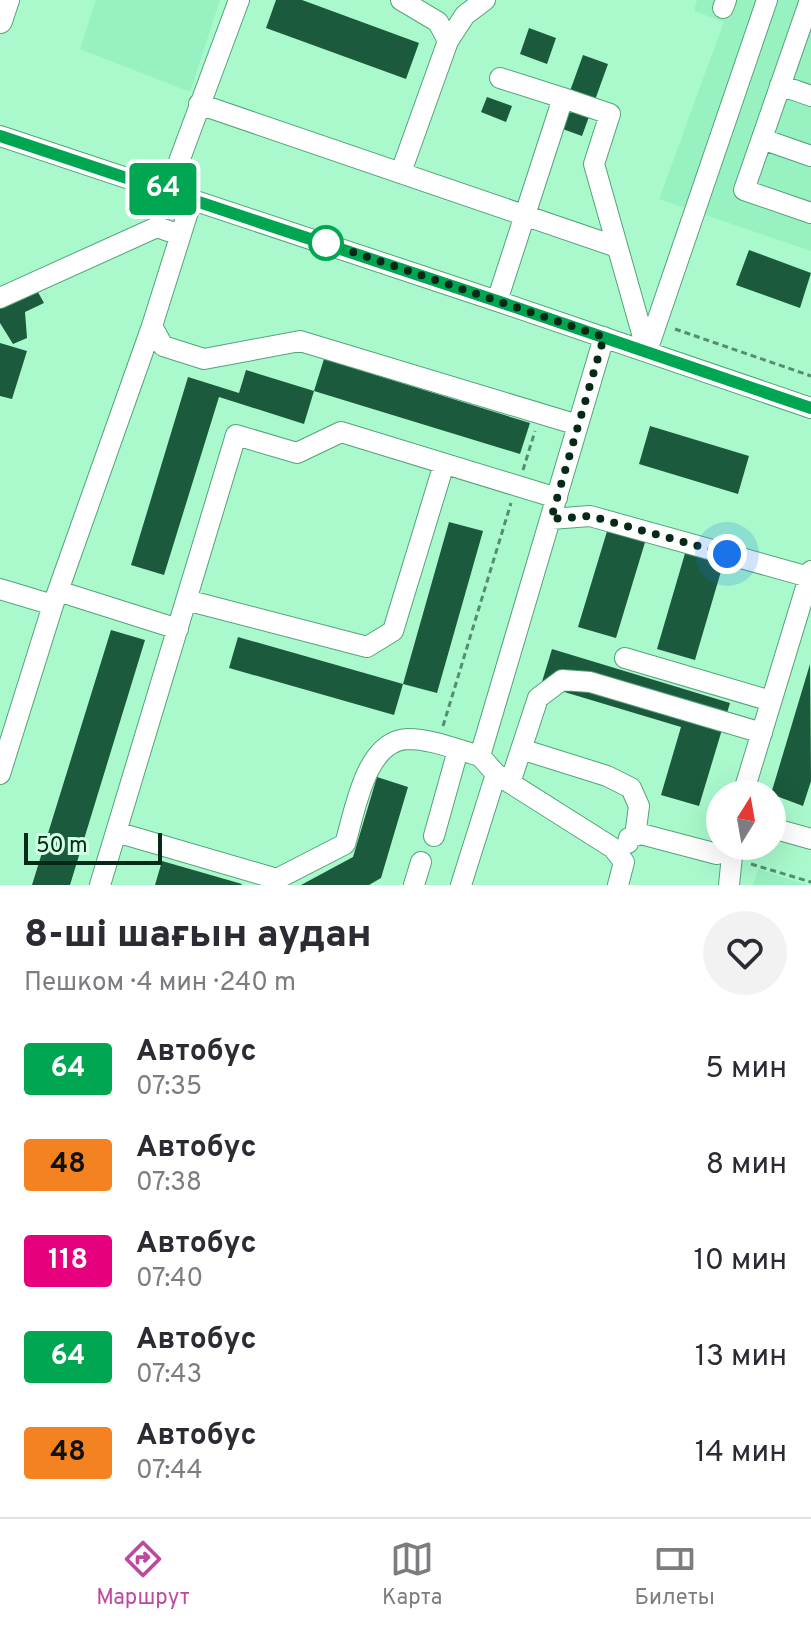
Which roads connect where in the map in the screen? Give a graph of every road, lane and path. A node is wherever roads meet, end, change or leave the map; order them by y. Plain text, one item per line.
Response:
1 (7, 0) edge
2 (239, 0) edge
3 (404, 0) edge
4 (485, 0) edge
5 (767, 0) edge
6 (810, 0) edge
7 (0, 21) edge
8 (804, 37) edge
9 (448, 41) junction
10 (500, 78) dead end
11 (780, 85) junction
12 (811, 96) edge
13 (563, 98) junction
14 (199, 104) junction
15 (0, 136) edge
16 (762, 139) junction
17 (811, 156) edge
18 (401, 172) junction
19 (168, 191) junction
20 (192, 199) junction
21 (811, 213) edge
22 (525, 215) junction
23 (180, 235) junction
24 (617, 247) junction
25 (0, 298) edge
26 (497, 301) junction
27 (656, 322) junction
28 (152, 326) junction
29 (604, 337) junction
30 (647, 351) junction
31 (811, 376) edge
32 (811, 408) edge
33 (541, 414) junction
34 (578, 425) junction
35 (444, 464) junction
36 (517, 487) junction
37 (557, 498) junction
38 (551, 519) junction
39 (810, 574) edge
40 (0, 589) edge
41 (55, 598) junction
42 (186, 600) junction
43 (178, 629) junction
44 (625, 658) dead end
45 (771, 701) junction
46 (762, 733) junction
47 (438, 745) junction
48 (521, 749) junction
49 (458, 750) junction
50 (480, 756) junction
51 (0, 774) edge
52 (503, 778) junction
53 (747, 780) edge
54 (116, 832) junction
55 (786, 832) edge
56 (434, 836) dead end
57 (635, 836) junction
58 (811, 839) edge
59 (706, 851) edge
60 (731, 860) edge
61 (757, 860) edge
62 (421, 862) dead end
63 (624, 862) junction
64 (811, 882) edge
65 (100, 885) edge
66 (414, 885) edge
67 (461, 885) edge
68 (618, 885) edge
69 (729, 885) edge

1 - 7 main road
2 - 14 street
3 - 9 street
4 - 9 street
5 - 27 street
6 - 8 street
8 - 11 street
9 - 18 street
10 - 13 street
11 - 12 street
11 - 16 street
13 - 22 street
13 - 24 street
14 - 18 street
14 - 19 street
15 - 19 street
16 - 17 street
16 - 21 street
18 - 22 street
19 - 20 street
20 - 23 street
20 - 26 street
22 - 24 street
22 - 26 street
23 - 25 street
23 - 28 street
24 - 30 street
26 - 29 street
27 - 30 street
27 - 31 path
28 - 33 street
28 - 41 street
29 - 30 street
29 - 34 street
30 - 32 street
33 - 34 street
33 - 36 path
34 - 37 street
35 - 36 street
35 - 42 street
35 - 42 street
36 - 37 street
36 - 47 path
37 - 38 street
38 - 39 street
38 - 50 street
39 - 45 street
40 - 41 street
41 - 43 street
41 - 51 street
42 - 43 street
43 - 54 street
44 - 45 street
45 - 46 street
46 - 48 street
46 - 53 street
47 - 49 street
47 - 54 street
48 - 52 street
48 - 57 street
49 - 50 street
49 - 56 street
50 - 52 street
52 - 63 street
52 - 67 street
54 - 65 street
55 - 58 street
57 - 59 street
57 - 63 street
60 - 69 street
61 - 64 path
62 - 66 street
63 - 68 street

